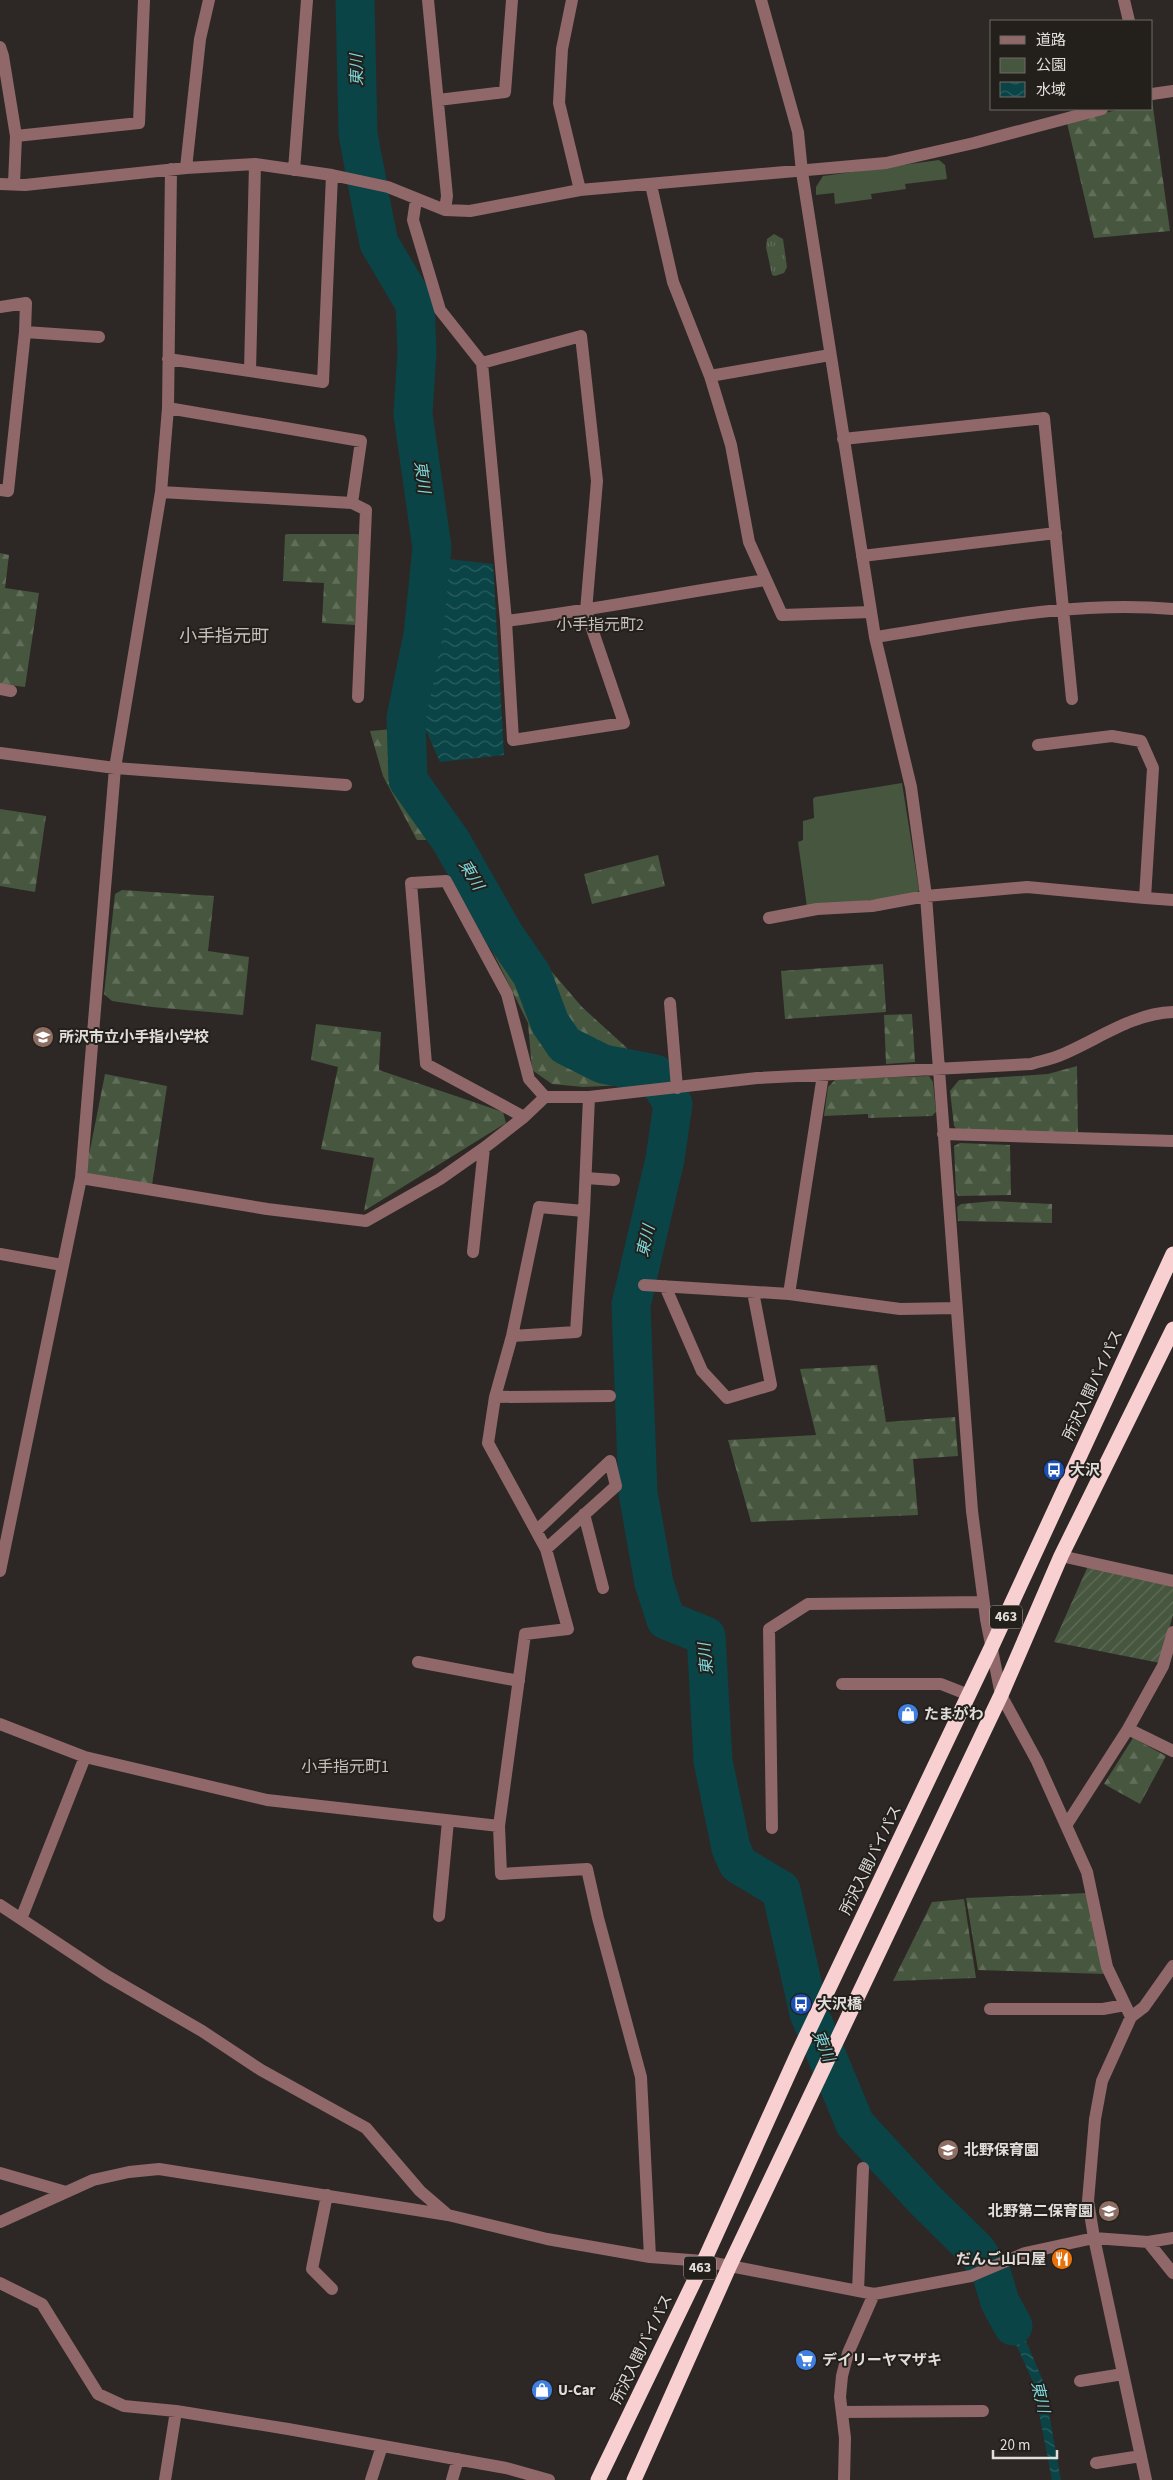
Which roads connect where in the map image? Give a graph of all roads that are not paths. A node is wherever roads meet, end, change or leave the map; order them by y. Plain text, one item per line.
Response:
1 (144, 0) edge
2 (209, 0) edge
3 (307, 0) edge
4 (428, 0) edge
5 (512, 0) edge
6 (572, 0) edge
7 (760, 0) edge
8 (1124, 0) edge
9 (1129, 20) edge
10 (0, 47) edge
11 (1173, 91) edge
12 (1153, 94) edge
13 (438, 100) junction
14 (1098, 110) edge
15 (16, 136) junction
16 (255, 164) junction
17 (186, 168) junction
18 (171, 169) junction
19 (294, 170) junction
20 (802, 172) junction
21 (332, 175) junction
22 (0, 184) edge
23 (14, 184) junction
24 (651, 186) junction
25 (580, 190) junction
26 (416, 200) junction
27 (445, 210) junction
28 (0, 307) edge
29 (25, 332) junction
30 (99, 337) dead end
31 (830, 355) junction
32 (168, 359) junction
33 (482, 363) junction
34 (250, 371) junction
35 (710, 376) junction
36 (168, 408) junction
37 (843, 439) junction
38 (0, 490) edge
39 (161, 492) junction
40 (352, 503) junction
41 (1056, 533) junction
42 (862, 556) junction
43 (765, 580) junction
44 (1063, 609) junction
45 (1173, 609) edge
46 (586, 611) junction
47 (871, 612) junction
48 (506, 621) junction
49 (875, 637) junction
50 (358, 697) dead end
51 (1072, 699) dead end
52 (1038, 745) dead end
53 (0, 753) edge
54 (115, 768) junction
55 (346, 785) dead end
56 (926, 896) junction
57 (1146, 898) junction
58 (1173, 900) edge
59 (769, 918) dead end
60 (670, 1003) dead end
61 (1173, 1012) edge
62 (940, 1068) junction
63 (823, 1075) junction
64 (677, 1088) junction
65 (545, 1097) junction
66 (589, 1098) junction
67 (524, 1117) junction
68 (943, 1134) junction
69 (1173, 1141) edge
70 (484, 1148) junction
71 (81, 1178) junction
72 (586, 1178) junction
73 (614, 1180) dead end
74 (584, 1211) junction
75 (473, 1252) dead end
76 (0, 1254) edge
77 (1173, 1254) edge
78 (62, 1265) junction
79 (644, 1285) dead end
80 (665, 1286) junction
81 (753, 1292) junction
82 (788, 1294) junction
83 (957, 1308) junction
84 (1173, 1329) edge
85 (512, 1336) junction
86 (610, 1396) dead end
87 (496, 1397) junction
88 (584, 1514) junction
89 (5, 1521) edge
90 (536, 1531) junction
91 (546, 1549) junction
92 (1062, 1556) junction
93 (0, 1571) edge
94 (1173, 1581) edge
95 (603, 1588) dead end
96 (983, 1602) junction
97 (1173, 1632) edge
98 (991, 1648) junction
99 (418, 1662) dead end
100 (519, 1681) junction
101 (842, 1684) dead end
102 (969, 1695) junction
103 (1001, 1695) junction
104 (0, 1724) edge
105 (1128, 1729) junction
106 (1173, 1751) edge
107 (85, 1757) junction
108 (448, 1820) junction
109 (1067, 1824) junction
110 (499, 1826) junction
111 (772, 1828) dead end
112 (0, 1905) edge
113 (440, 1916) dead end
114 (21, 1919) junction
115 (1173, 1966) edge
116 (1125, 2005) junction
117 (990, 2010) dead end
118 (1130, 2017) junction
119 (863, 2168) dead end
120 (0, 2173) edge
121 (66, 2192) junction
122 (327, 2194) junction
123 (448, 2215) junction
124 (0, 2222) edge
125 (1094, 2238) junction
126 (1173, 2238) edge
127 (1148, 2242) junction
128 (650, 2257) junction
129 (704, 2261) junction
130 (730, 2265) junction
131 (1173, 2273) edge
132 (0, 2283) edge
133 (332, 2289) dead end
134 (858, 2291) junction
135 (874, 2294) junction
136 (1123, 2374) junction
137 (1080, 2381) dead end
138 (176, 2410) junction
139 (984, 2411) dead end
140 (842, 2412) junction
141 (382, 2446) junction
142 (1141, 2456) junction
143 (458, 2459) junction
144 (1096, 2463) dead end
145 (165, 2480) edge
146 (371, 2480) edge
147 (452, 2480) edge
148 (550, 2480) edge
149 (598, 2480) edge
150 (634, 2480) edge
151 (844, 2480) edge
152 (1146, 2480) edge

1 - 15 street
2 - 17 street
3 - 19 street
4 - 13 street
5 - 13 street
6 - 25 street
7 - 20 street
8 - 9 street
10 - 15 street
11 - 12 street
13 - 27 street
14 - 20 street
15 - 23 street
16 - 17 street
16 - 19 street
16 - 34 street
17 - 18 street
18 - 23 street
18 - 32 street
19 - 21 street
20 - 24 street
20 - 31 street
21 - 26 street
21 - 34 street
22 - 23 street
24 - 25 street
24 - 35 street
25 - 27 street
26 - 27 street
26 - 33 street
28 - 29 street
29 - 30 street
29 - 38 street
31 - 35 street
31 - 37 street
32 - 34 street
32 - 36 street
33 - 46 street
33 - 48 street
35 - 43 street
36 - 39 street
36 - 40 street
37 - 41 street
37 - 42 street
39 - 40 street
39 - 54 street
40 - 50 street
41 - 42 street
41 - 44 street
42 - 47 street
43 - 46 street
43 - 47 street
44 - 45 street
44 - 49 street
44 - 51 street
46 - 48 street
46 - 48 street
47 - 49 street
49 - 56 street
52 - 57 street
53 - 54 street
54 - 55 street
54 - 71 street
56 - 57 street
56 - 59 street
56 - 62 street
57 - 58 street
60 - 64 street
61 - 62 street
62 - 63 street
62 - 68 street
63 - 64 street
63 - 82 street
64 - 66 street
65 - 66 street
65 - 67 street
65 - 67 street
66 - 72 street
67 - 70 street
68 - 69 street
68 - 83 street
70 - 71 street
70 - 75 street
71 - 78 street
72 - 73 street
72 - 74 street
74 - 85 street
74 - 85 street
76 - 78 street
77 - 98 highway, 所沢入間バイパス / 463
78 - 89 street
79 - 80 street
80 - 81 street
80 - 81 street
81 - 82 street
82 - 83 street
83 - 96 street
84 - 92 highway, 463
85 - 87 street
86 - 87 street
87 - 90 street
88 - 90 street
88 - 91 street
88 - 95 street
89 - 93 street
90 - 91 street
91 - 100 street
92 - 94 street
92 - 103 highway, 463
96 - 98 street
96 - 111 street
97 - 105 street
98 - 102 highway, 所沢入間バイパス / 463
98 - 103 street
99 - 100 street
100 - 110 street
101 - 102 street
102 - 129 highway, 所沢入間バイパス / 463
103 - 109 street
103 - 130 highway, 463
104 - 107 street
105 - 106 street
105 - 109 street
107 - 108 street
107 - 114 street
108 - 110 street
108 - 113 street
109 - 116 street
110 - 128 street
112 - 114 street
114 - 123 street
115 - 118 street
116 - 117 street
116 - 118 street
118 - 125 street
119 - 134 street
120 - 121 street
121 - 122 street
121 - 124 street
122 - 123 street
122 - 133 street
123 - 128 street
125 - 127 street
125 - 135 street
125 - 136 street
126 - 127 street
127 - 131 street
128 - 129 street
129 - 130 street
129 - 149 highway, 所沢入間バイパス / 463
130 - 134 street
130 - 150 highway, 463
132 - 138 street
134 - 135 street
135 - 140 street
136 - 137 street
136 - 142 street
138 - 141 street
138 - 145 street
139 - 140 street
140 - 151 street
141 - 143 street
141 - 146 street
142 - 144 street
142 - 152 street
143 - 147 street
143 - 148 street

